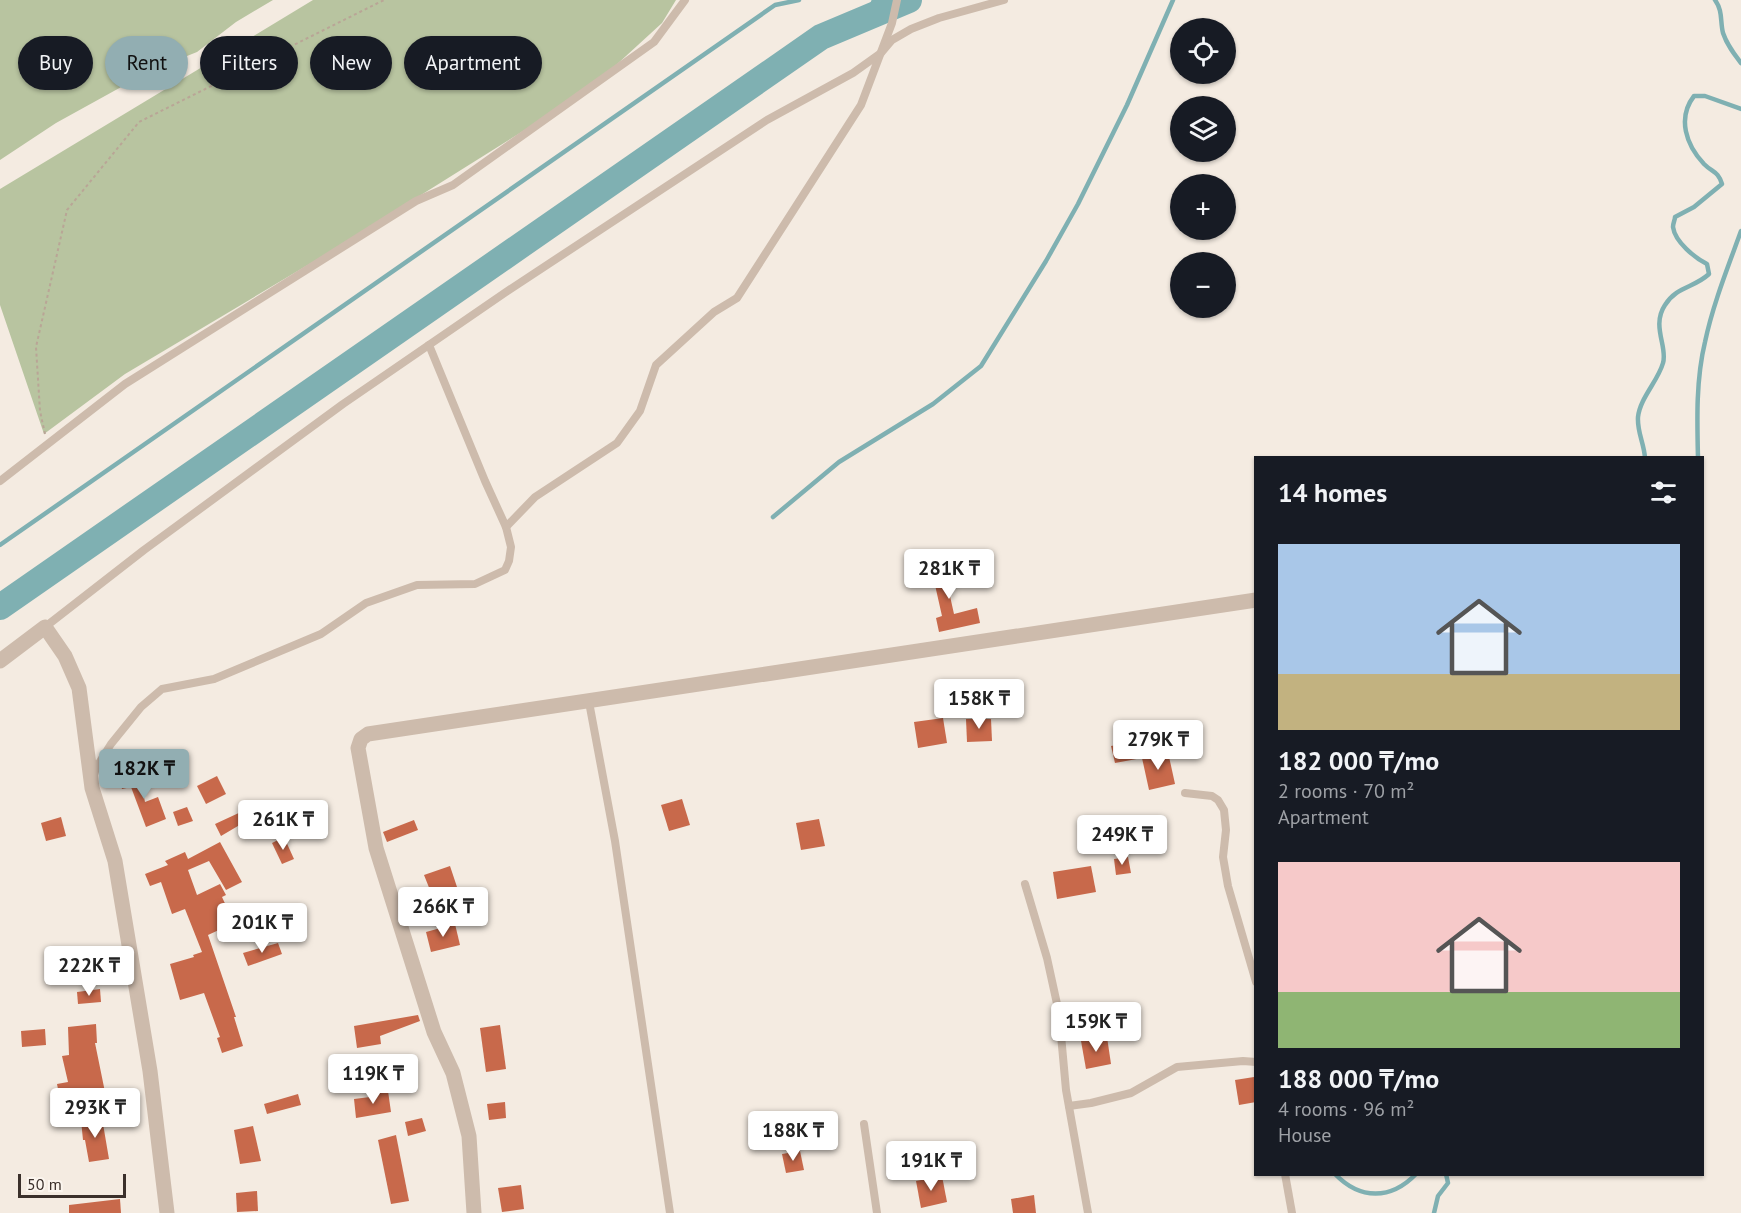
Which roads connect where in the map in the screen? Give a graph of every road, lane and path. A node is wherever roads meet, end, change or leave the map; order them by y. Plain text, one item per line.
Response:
1 (384, 0) edge
2 (685, 0) edge
3 (897, 0) edge
4 (1004, 0) edge
5 (880, 53) junction
6 (429, 345) junction
7 (47, 445) junction
8 (0, 481) edge
9 (506, 527) junction
10 (1254, 600) edge
11 (45, 627) junction
12 (0, 661) edge
13 (589, 702) junction
14 (92, 789) junction
15 (1185, 793) dead end
16 (1025, 884) dead end
17 (1254, 975) edge
18 (1254, 1062) edge
19 (1069, 1106) junction
20 (864, 1124) dead end
21 (1285, 1176) edge
22 (167, 1213) edge
23 (474, 1213) edge
24 (670, 1213) edge
25 (877, 1213) edge
26 (1088, 1213) edge
27 (1292, 1213) edge

1 - 7 path
2 - 7 lane
3 - 5 lane
4 - 5 lane
5 - 6 lane
5 - 9 lane
6 - 9 lane
6 - 11 lane
7 - 8 lane
9 - 14 lane
10 - 13 street
11 - 12 street
11 - 14 street
13 - 23 street
13 - 24 lane
14 - 22 street
15 - 17 lane
16 - 19 lane
18 - 19 lane
19 - 26 lane
20 - 25 lane
21 - 27 lane

